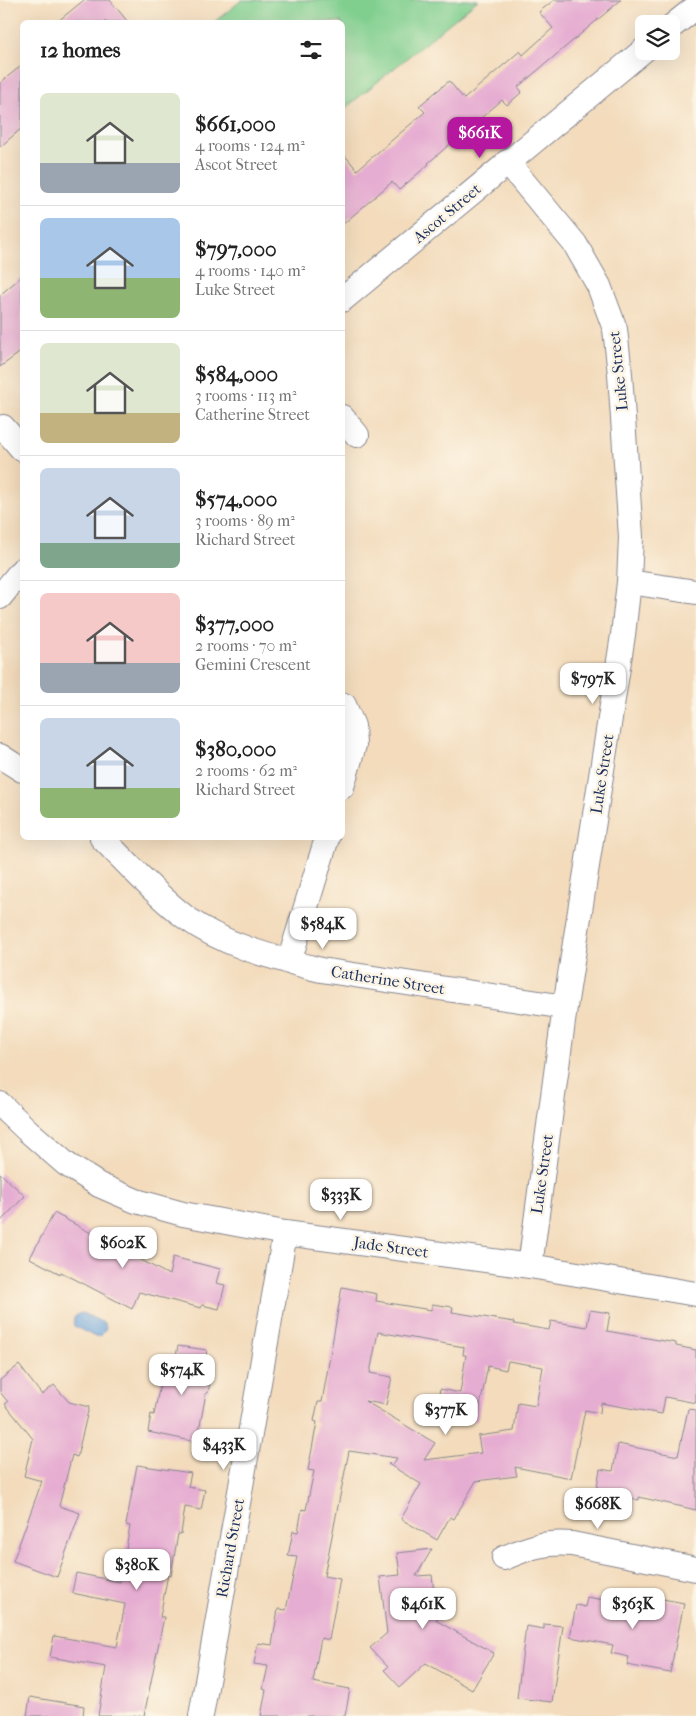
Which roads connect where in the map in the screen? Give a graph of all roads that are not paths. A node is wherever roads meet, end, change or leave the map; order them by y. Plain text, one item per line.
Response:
1 (696, 7) edge
2 (680, 20) edge
3 (635, 57) edge
4 (507, 162) junction
5 (345, 297) edge
6 (3, 427) dead end
7 (20, 447) edge
8 (20, 572) edge
9 (629, 582) junction
10 (696, 592) edge
11 (0, 597) edge
12 (345, 707) edge
13 (0, 756) edge
14 (20, 769) edge
15 (345, 776) edge
16 (104, 840) edge
17 (326, 840) edge
18 (289, 962) junction
19 (565, 1007) junction
20 (0, 1104) edge
21 (285, 1233) junction
22 (530, 1266) junction
23 (696, 1294) edge
24 (504, 1558) dead end
25 (696, 1569) edge
26 (201, 1716) edge

1 - 2 street
3 - 4 street, Ascot Street
4 - 5 street, Ascot Street
4 - 9 street, Luke Street
6 - 7 street
8 - 11 street
9 - 10 street
9 - 19 street, Luke Street
12 - 15 street
13 - 14 street
16 - 18 street, Catherine Street
17 - 18 street
18 - 19 street, Catherine Street
19 - 22 street, Luke Street
20 - 21 street, Jade Street
21 - 22 street, Jade Street
21 - 26 street, Richard Street
22 - 23 street, Jade Street
24 - 25 street

